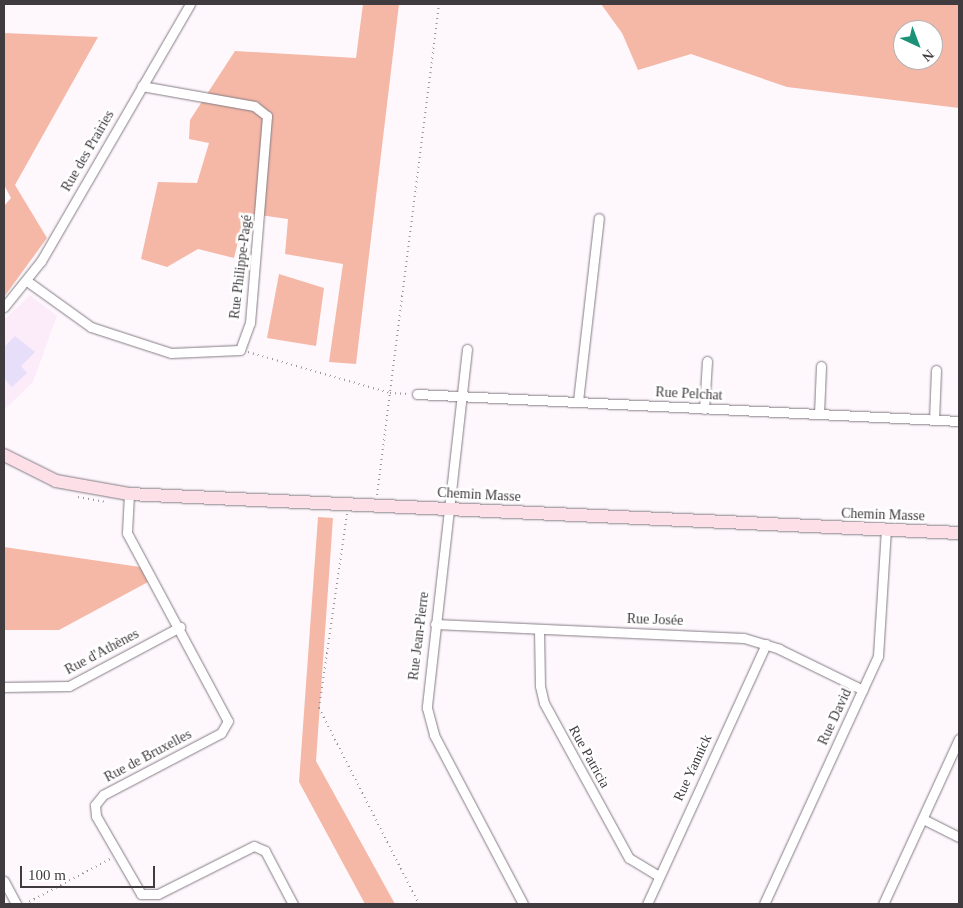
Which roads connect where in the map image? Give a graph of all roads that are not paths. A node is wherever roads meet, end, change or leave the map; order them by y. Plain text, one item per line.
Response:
1 (190, 4) edge
2 (142, 86) junction
3 (599, 218) dead end
4 (27, 281) junction
5 (4, 307) edge
6 (468, 349) dead end
7 (707, 361) dead end
8 (820, 366) dead end
9 (936, 370) dead end
10 (417, 394) road end
11 (462, 397) junction
12 (578, 401) junction
13 (704, 408) junction
14 (819, 414) junction
15 (934, 420) junction
16 (959, 421) edge
17 (4, 456) edge
18 (129, 494) junction
19 (448, 508) junction
20 (886, 530) junction
21 (959, 533) edge
22 (434, 624) junction
23 (180, 627) junction
24 (539, 630) junction
25 (766, 644) junction
26 (4, 687) edge
27 (863, 690) junction
28 (959, 739) edge
29 (923, 819) junction
30 (959, 837) edge
31 (659, 876) junction
32 (4, 881) edge
33 (16, 904) edge
34 (293, 904) edge
35 (523, 904) edge
36 (647, 904) edge
37 (764, 904) edge
38 (883, 904) edge

1 - 2 street, Rue des Prairies
2 - 4 street, Rue des Prairies
2 - 4 street, Rue Philippe-Pagé
3 - 12 street
4 - 5 street, Rue des Prairies
6 - 11 street, Rue Jean-Pierre
7 - 13 street
8 - 14 street
9 - 15 street
10 - 11 street, Rue Pelchat
11 - 12 street, Rue Pelchat
11 - 19 street, Rue Jean-Pierre
12 - 13 street, Rue Pelchat
13 - 14 street, Rue Pelchat
14 - 15 street, Rue Pelchat
15 - 16 street, Rue Pelchat
17 - 18 street, Chemin Masse
18 - 19 street, Chemin Masse
18 - 23 street, Rue de Bruxelles
19 - 20 street, Chemin Masse
19 - 22 street, Rue Jean-Pierre
20 - 21 street, Chemin Masse
20 - 27 street, Rue David
22 - 24 street, Rue Josée
22 - 35 street, Rue Jean-Pierre
23 - 26 street, Rue d'Athènes
23 - 34 street, Rue de Bruxelles
24 - 25 street, Rue Josée
24 - 31 street, Rue Patricia
25 - 27 street, Rue Josée
25 - 31 street, Rue Yannick
27 - 37 street, Rue David
28 - 29 street
29 - 30 street
29 - 38 street
31 - 36 street, Rue Yannick
32 - 33 street

